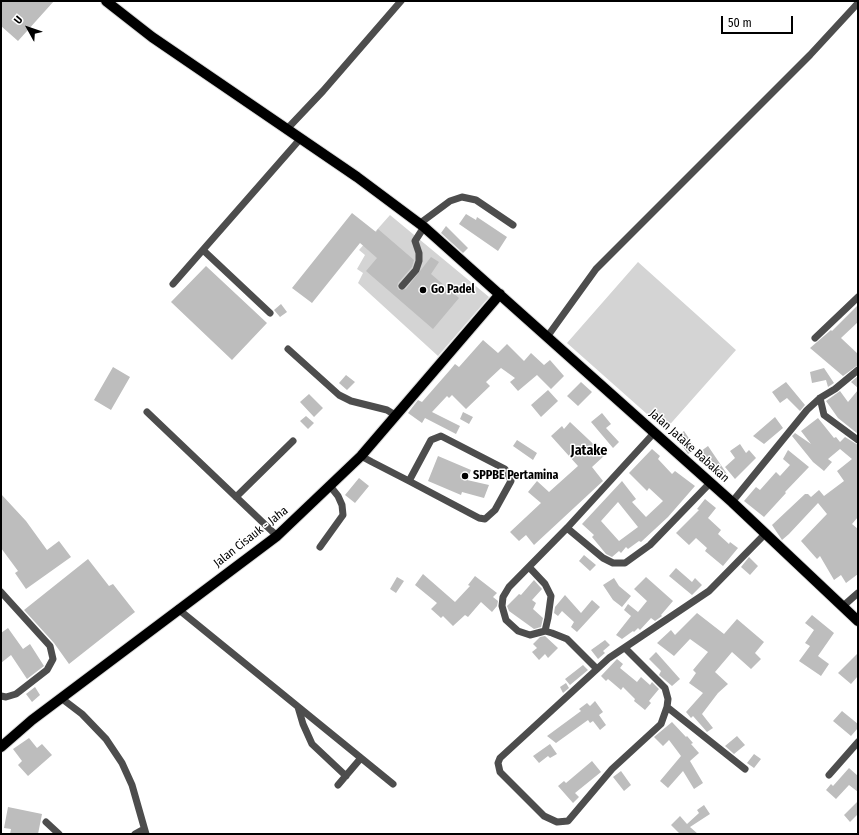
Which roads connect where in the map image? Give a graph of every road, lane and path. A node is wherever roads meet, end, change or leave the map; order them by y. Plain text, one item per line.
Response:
1 (106, 1) edge
2 (401, 1) edge
3 (858, 2) edge
4 (287, 129) junction
5 (301, 138) junction
6 (513, 225) dead end
7 (421, 226) junction
8 (203, 250) junction
9 (173, 284) dead end
10 (402, 286) dead end
11 (500, 294) junction
12 (858, 297) edge
13 (270, 313) dead end
14 (547, 337) junction
15 (815, 338) dead end
16 (288, 349) dead end
17 (858, 370) edge
18 (820, 398) junction
19 (147, 412) dead end
20 (396, 415) junction
21 (654, 433) junction
22 (858, 440) edge
23 (293, 441) dead end
24 (361, 456) junction
25 (409, 481) junction
26 (710, 483) junction
27 (330, 486) junction
28 (236, 497) junction
29 (732, 502) junction
30 (567, 528) junction
31 (766, 533) junction
32 (277, 536) junction
33 (320, 547) dead end
34 (529, 567) junction
35 (1, 592) edge
36 (858, 593) edge
37 (842, 607) junction
38 (178, 609) junction
39 (858, 621) edge
40 (545, 632) junction
41 (625, 648) junction
42 (597, 669) junction
43 (1, 696) edge
44 (61, 698) junction
45 (298, 707) junction
46 (667, 707) junction
47 (858, 742) edge
48 (1, 747) edge
49 (361, 758) junction
50 (745, 769) dead end
51 (828, 775) dead end
52 (346, 776) junction
53 (393, 784) dead end
54 (338, 785) dead end
55 (46, 822) dead end
56 (145, 832) edge
57 (59, 834) edge
58 (135, 834) edge

1 - 4 main road, Jalan Jatake Babakan
2 - 4 street
3 - 14 street
4 - 5 main road, Jalan Jatake Babakan
5 - 7 main road, Jalan Jatake Babakan
5 - 8 street
6 - 7 street
7 - 10 street
7 - 11 main road, Jalan Jatake Babakan
8 - 9 street
8 - 13 street
11 - 14 main road, Jalan Jatake Babakan
11 - 20 main road, Jalan Cisauk - Jaha
12 - 15 street
14 - 21 main road, Jalan Jatake Babakan
16 - 20 street
17 - 18 street
18 - 22 street
18 - 29 street
19 - 28 street
20 - 24 main road, Jalan Cisauk - Jaha
21 - 26 main road, Jalan Jatake Babakan
21 - 30 street
23 - 28 street
24 - 25 street
24 - 27 main road, Jalan Cisauk - Jaha
25 - 25 street
26 - 29 main road, Jalan Jatake Babakan
26 - 30 street
27 - 32 main road, Jalan Cisauk - Jaha
27 - 33 street
28 - 32 street
29 - 31 main road, Jalan Jatake Babakan
30 - 34 street
31 - 37 main road, Jalan Jatake Babakan
31 - 41 street
32 - 38 main road, Jalan Cisauk - Jaha
34 - 40 street
34 - 40 street
35 - 43 street
36 - 37 street
37 - 39 main road, Jalan Jatake Babakan
38 - 44 main road, Jalan Cisauk - Jaha
38 - 45 street
40 - 42 street
41 - 42 street
41 - 46 street
42 - 46 street
44 - 48 main road, Jalan Cisauk - Jaha
44 - 56 street
45 - 49 street
45 - 52 street
46 - 50 street
47 - 51 street
49 - 52 street
49 - 53 street
52 - 54 street
55 - 57 street
56 - 58 street

